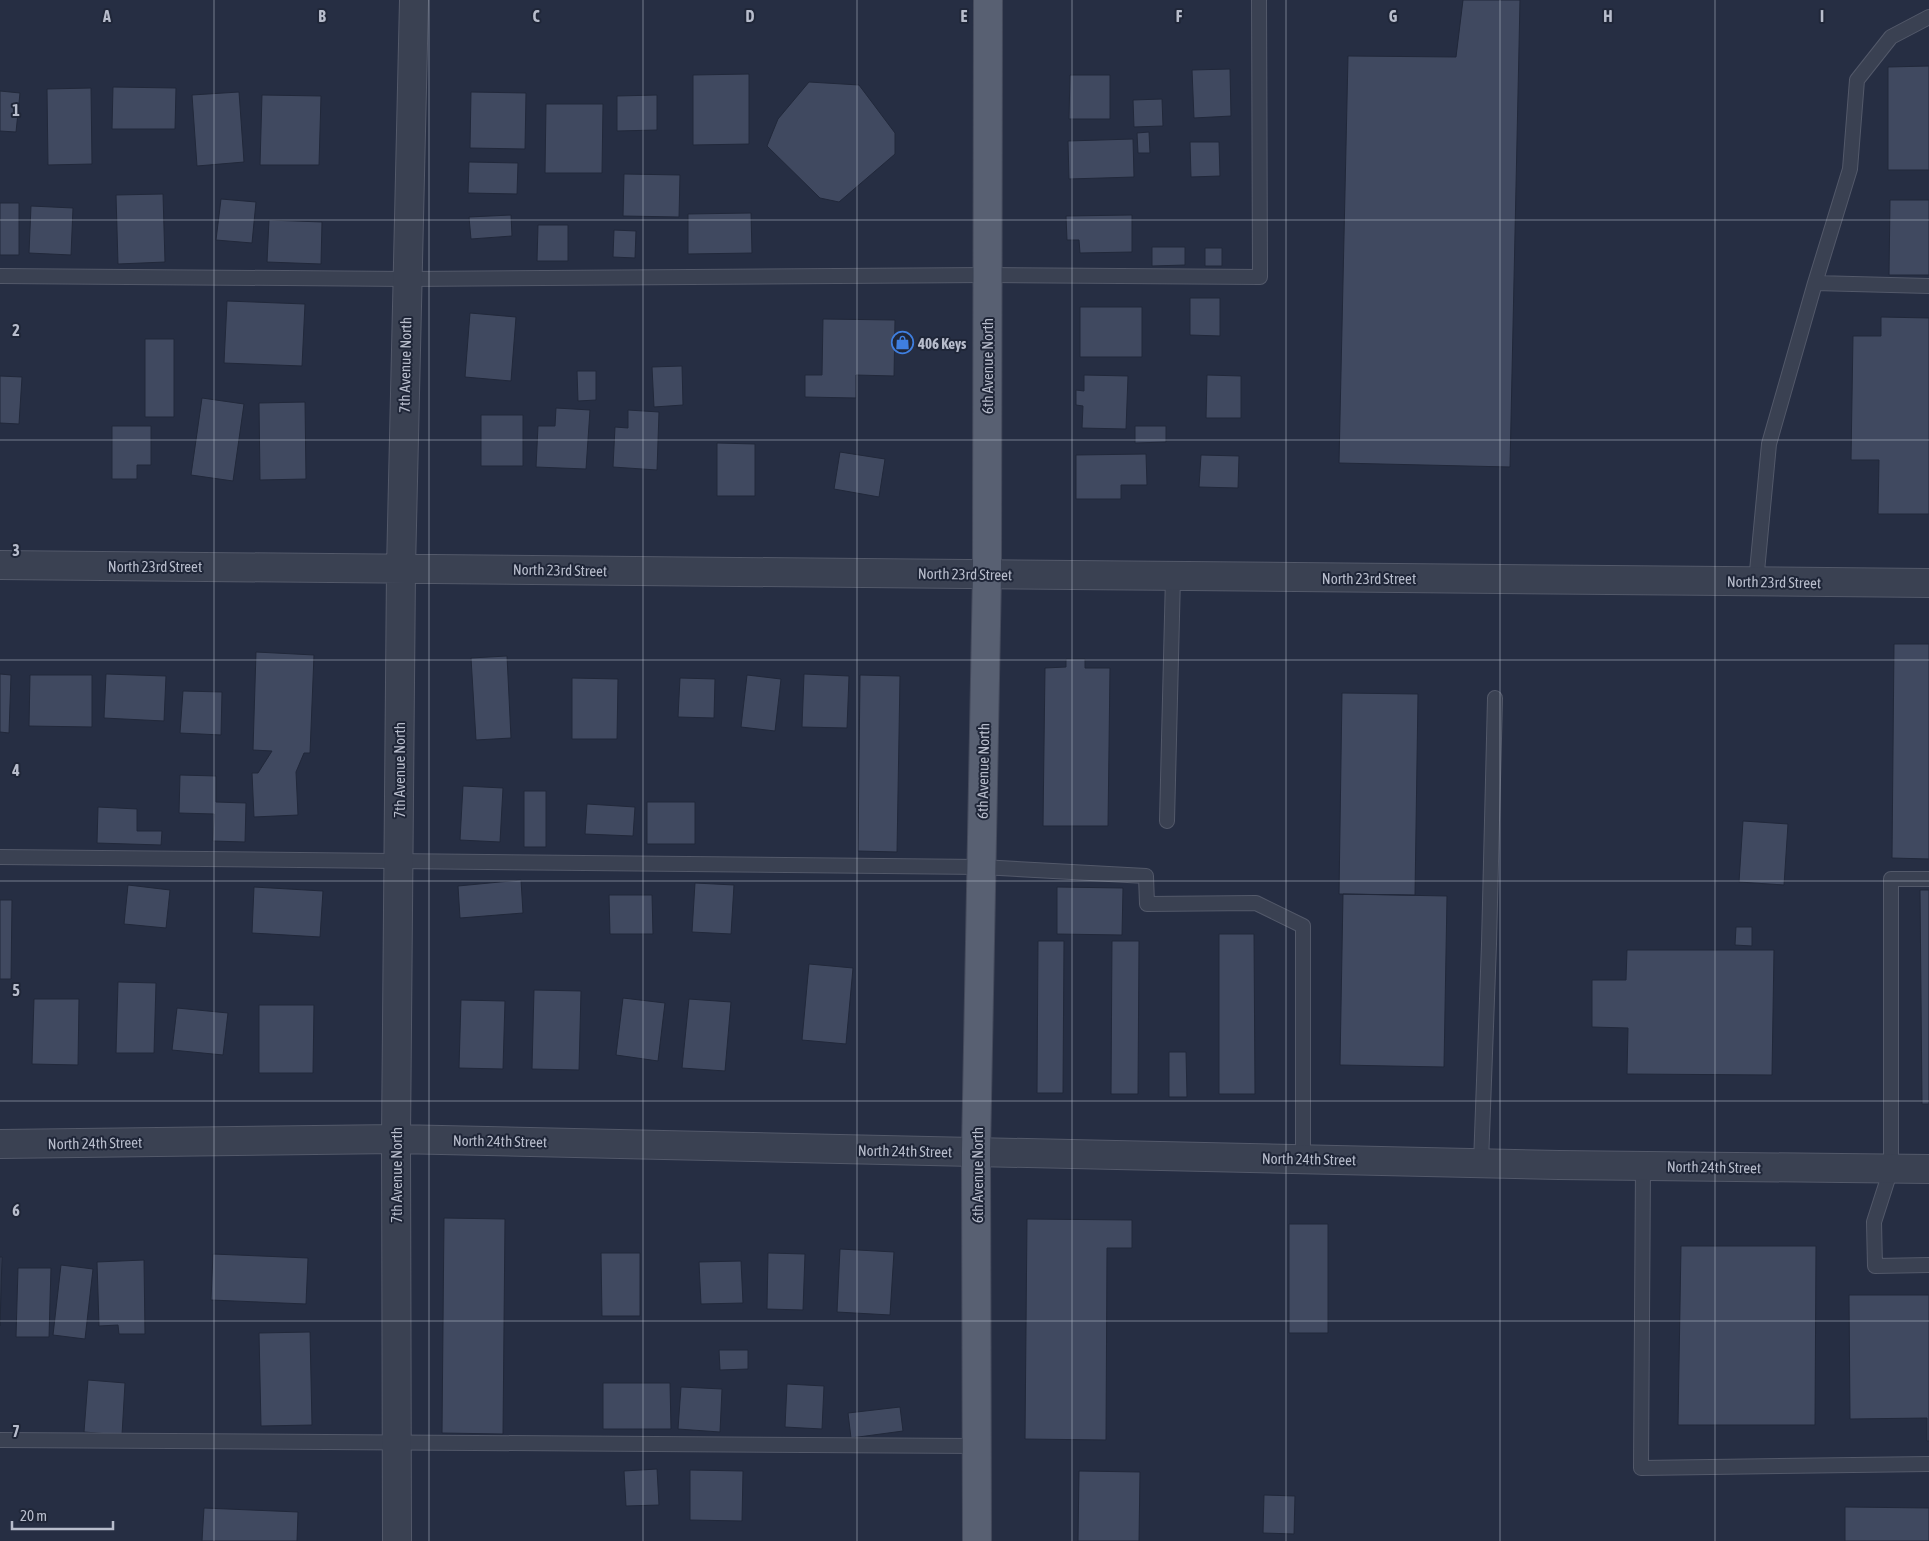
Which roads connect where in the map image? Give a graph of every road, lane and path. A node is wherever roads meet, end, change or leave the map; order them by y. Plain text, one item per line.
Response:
1 (414, 0) edge
2 (988, 0) edge
3 (1259, 0) edge
4 (1929, 17) edge
5 (987, 275) junction
6 (0, 276) edge
7 (407, 279) junction
8 (1815, 284) junction
9 (1929, 286) edge
10 (0, 565) edge
11 (400, 569) junction
12 (987, 574) junction
13 (1173, 576) junction
14 (1756, 582) junction
15 (1929, 583) edge
16 (1495, 698) dead end
17 (1167, 821) dead end
18 (0, 857) edge
19 (399, 862) junction
20 (981, 867) junction
21 (1929, 879) edge
22 (396, 1139) junction
23 (0, 1144) edge
24 (976, 1152) junction
25 (1303, 1159) junction
26 (1481, 1163) junction
27 (1643, 1166) junction
28 (1891, 1169) junction
29 (1929, 1169) edge
30 (1929, 1265) edge
31 (0, 1440) edge
32 (396, 1443) junction
33 (977, 1446) junction
34 (1929, 1464) edge
35 (397, 1541) edge
36 (977, 1541) edge

1 - 7 street, 7th Avenue North
2 - 5 main road, 6th Avenue North
3 - 5 lane
4 - 8 lane
5 - 7 lane
5 - 12 main road, 6th Avenue North
6 - 7 lane
7 - 11 street, 7th Avenue North
8 - 9 lane
8 - 14 lane
10 - 11 street, North 23rd Street
11 - 12 street, North 23rd Street
11 - 19 street, 7th Avenue North
12 - 13 street, North 23rd Street
12 - 20 main road, 6th Avenue North
13 - 14 street, North 23rd Street
13 - 17 lane
14 - 15 street, North 23rd Street
16 - 26 lane
18 - 19 lane
19 - 20 lane
19 - 22 street, 7th Avenue North
20 - 24 main road, 6th Avenue North
20 - 25 lane
21 - 28 lane
22 - 23 street, North 24th Street
22 - 24 street, North 24th Street
22 - 32 street, 7th Avenue North
24 - 25 street, North 24th Street
24 - 33 main road, 6th Avenue North
25 - 26 street, North 24th Street
26 - 27 street, North 24th Street
27 - 28 street, North 24th Street
27 - 34 lane
28 - 29 street, North 24th Street
28 - 30 lane
31 - 32 lane
32 - 33 lane
32 - 35 street, 7th Avenue North
33 - 36 main road, 6th Avenue North

